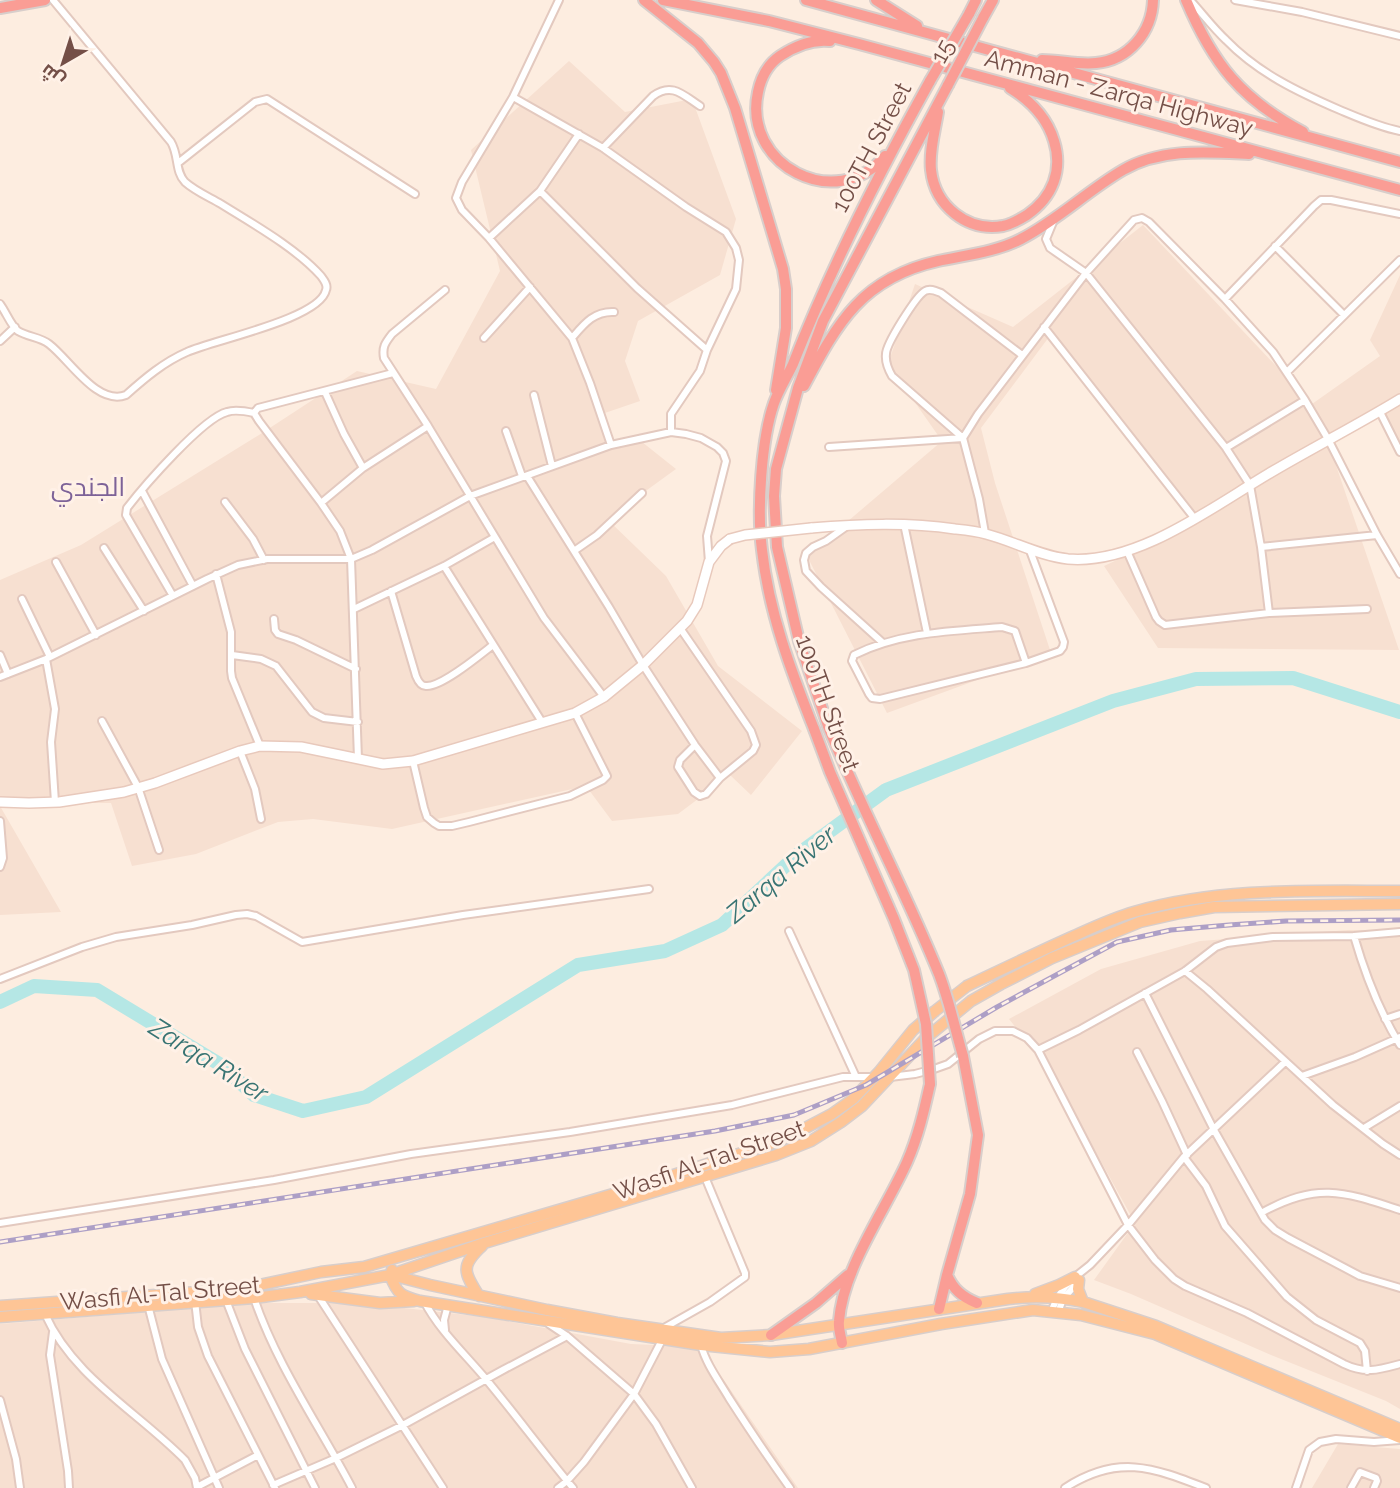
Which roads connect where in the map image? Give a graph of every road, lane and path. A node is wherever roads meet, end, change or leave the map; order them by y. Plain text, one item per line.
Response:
1 (44, 0) edge
2 (54, 0) edge
3 (559, 0) edge
4 (644, 0) edge
5 (663, 0) edge
6 (806, 0) edge
7 (876, 0) edge
8 (976, 0) edge
9 (993, 0) edge
10 (1153, 0) edge
11 (1188, 0) edge
12 (1235, 0) edge
13 (0, 8) edge
14 (925, 32) junction
15 (1400, 36) edge
16 (859, 44) junction
17 (1032, 62) junction
18 (930, 81) joint
19 (999, 82) junction
20 (948, 85) joint
21 (513, 97) junction
22 (939, 102) junction
23 (700, 106) dead end
24 (1400, 131) edge
25 (579, 134) junction
26 (1321, 141) junction
27 (895, 143) junction
28 (603, 148) junction
29 (1267, 155) junction
30 (1400, 162) edge
31 (178, 163) junction
32 (1400, 190) edge
33 (540, 191) junction
34 (415, 194) dead end
35 (1400, 214) edge
36 (1054, 220) junction
37 (489, 238) junction
38 (1275, 246) junction
39 (1400, 260) edge
40 (1086, 272) junction
41 (530, 287) junction
42 (445, 290) dead end
43 (1225, 299) junction
44 (0, 304) edge
45 (614, 312) dead end
46 (1345, 315) junction
47 (15, 327) junction
48 (1044, 327) junction
49 (484, 338) dead end
50 (572, 338) junction
51 (0, 341) edge
52 (707, 349) junction
53 (1022, 355) junction
54 (1287, 372) junction
55 (393, 373) junction
56 (325, 392) junction
57 (534, 395) dead end
58 (1305, 400) junction
59 (1400, 400) edge
60 (774, 402) junction
61 (793, 403) junction
62 (1380, 412) junction
63 (254, 413) junction
64 (428, 426) junction
65 (506, 431) dead end
66 (671, 432) junction
67 (963, 438) junction
68 (1328, 439) junction
69 (611, 445) junction
70 (829, 447) dead end
71 (1226, 449) junction
72 (1400, 452) edge
73 (552, 466) junction
74 (363, 468) junction
75 (524, 476) junction
76 (1250, 485) junction
77 (142, 491) junction
78 (642, 493) dead end
79 (470, 496) junction
80 (225, 502) dead end
81 (321, 503) junction
82 (1195, 519) junction
83 (904, 524) junction
84 (848, 525) junction
85 (985, 533) junction
86 (1377, 535) junction
87 (495, 537) junction
88 (104, 548) dead end
89 (1029, 548) junction
90 (1261, 548) junction
91 (574, 551) junction
92 (1127, 551) junction
93 (351, 559) junction
94 (264, 560) junction
95 (56, 562) dead end
96 (709, 562) junction
97 (444, 566) junction
98 (216, 574) junction
99 (1400, 575) edge
100 (193, 586) junction
101 (391, 592) junction
102 (173, 596) junction
103 (22, 599) dead end
104 (354, 609) junction
105 (1367, 609) dead end
106 (144, 611) junction
107 (1269, 613) junction
108 (274, 619) dead end
109 (680, 628) junction
110 (927, 633) junction
111 (96, 635) junction
112 (883, 643) junction
113 (494, 645) junction
114 (0, 655) edge
115 (232, 655) junction
116 (48, 658) junction
117 (1026, 663) junction
118 (643, 665) junction
119 (356, 669) junction
120 (8, 674) junction
121 (0, 677) edge
122 (604, 697) junction
123 (575, 713) junction
124 (103, 721) dead end
125 (358, 722) junction
126 (542, 722) junction
127 (695, 745) junction
128 (260, 746) junction
129 (240, 751) junction
130 (358, 759) junction
131 (413, 761) junction
132 (720, 778) junction
133 (138, 787) junction
134 (0, 802) edge
135 (55, 802) junction
136 (261, 819) dead end
137 (0, 826) edge
138 (159, 850) dead end
139 (0, 867) edge
140 (649, 889) dead end
141 (1400, 891) edge
142 (1400, 904) edge
143 (789, 931) dead end
144 (1400, 932) edge
145 (1354, 936) junction
146 (1185, 971) junction
147 (0, 979) edge
148 (1145, 993) junction
149 (1400, 1014) edge
150 (1385, 1019) junction
151 (1398, 1037) edge
152 (1400, 1045) edge
153 (1038, 1050) junction
154 (1137, 1052) dead end
155 (1284, 1062) junction
156 (1302, 1076) junction
157 (856, 1077) junction
158 (875, 1077) junction
159 (890, 1077) junction
160 (1400, 1106) edge
161 (1364, 1128) junction
162 (1214, 1130) junction
163 (1400, 1155) edge
164 (1185, 1156) junction
165 (705, 1177) junction
166 (1400, 1210) edge
167 (1261, 1213) junction
168 (0, 1223) edge
169 (1128, 1225) junction
170 (485, 1243) junction
171 (399, 1257) junction
172 (364, 1267) junction
173 (850, 1273) junction
174 (390, 1275) junction
175 (947, 1275) junction
176 (1077, 1278) junction
177 (1400, 1288) edge
178 (300, 1292) junction
179 (317, 1294) junction
180 (479, 1296) junction
181 (1028, 1297) junction
182 (254, 1298) junction
183 (1060, 1298) junction
184 (226, 1300) junction
185 (195, 1301) junction
186 (422, 1301) junction
187 (1083, 1302) junction
188 (977, 1303) junction
189 (148, 1305) junction
190 (0, 1306) edge
191 (448, 1306) junction
192 (939, 1309) junction
193 (1055, 1312) junction
194 (45, 1314) junction
195 (0, 1317) edge
196 (544, 1321) junction
197 (941, 1324) junction
198 (838, 1325) junction
199 (53, 1332) junction
200 (445, 1332) junction
201 (661, 1335) junction
202 (771, 1335) junction
203 (567, 1336) junction
204 (842, 1343) junction
205 (701, 1345) junction
206 (1400, 1364) edge
207 (1367, 1371) junction
208 (486, 1379) junction
209 (634, 1394) junction
210 (0, 1399) edge
211 (403, 1425) junction
212 (1400, 1429) edge
213 (1400, 1439) edge
214 (258, 1455) junction
215 (336, 1458) junction
216 (307, 1470) junction
217 (214, 1478) junction
218 (567, 1481) junction
219 (274, 1487) edge
220 (20, 1488) edge
221 (69, 1488) edge
222 (197, 1488) edge
223 (219, 1488) edge
224 (315, 1488) edge
225 (352, 1488) edge
226 (443, 1488) edge
227 (558, 1488) edge
228 (573, 1488) edge
229 (692, 1488) edge
230 (790, 1488) edge
231 (1065, 1488) edge
232 (1206, 1488) edge
233 (1296, 1488) edge
234 (1351, 1488) edge
235 (1374, 1488) edge

1 - 13 highway
2 - 31 street
3 - 21 street
4 - 60 highway
5 - 16 highway, Amman - Zarqa Highway
6 - 14 highway, Amman - Zarqa Highway
7 - 14 highway
8 - 18 highway, 15, bridge
9 - 20 highway, 15, bridge
10 - 17 highway
11 - 24 street
11 - 26 highway
12 - 15 street
14 - 17 highway, Amman - Zarqa Highway
16 - 19 highway, Amman - Zarqa Highway
16 - 27 highway
17 - 26 highway, Amman - Zarqa Highway
18 - 27 highway, 100TH Street
19 - 22 highway
19 - 29 highway, Amman - Zarqa Highway
20 - 22 highway, 100TH Street
21 - 25 street
21 - 37 street
22 - 61 highway, 100TH Street
23 - 28 street
25 - 28 street
25 - 33 street
26 - 30 highway, Amman - Zarqa Highway
27 - 60 highway, 100TH Street
28 - 52 street
29 - 32 highway, Amman - Zarqa Highway
29 - 36 highway
31 - 34 street
31 - 47 street
33 - 37 street
33 - 52 street
35 - 38 street
36 - 40 street
36 - 61 highway
37 - 41 street
38 - 43 street
38 - 46 street
39 - 46 street
40 - 43 street
40 - 48 street
40 - 71 street
41 - 49 street
41 - 50 street
42 - 55 street
43 - 54 street
44 - 47 street
45 - 50 street
46 - 54 street
47 - 51 street
48 - 53 street
48 - 82 street
50 - 69 street
52 - 66 street
53 - 67 street
53 - 67 street
54 - 58 street
55 - 56 street
55 - 64 street
56 - 63 street
56 - 74 street
57 - 73 street
58 - 68 street
58 - 71 street
59 - 62 street
60 - 173 highway, 100TH Street, bridge
61 - 175 highway, 100TH Street, bridge
62 - 68 street
62 - 72 street
63 - 77 street
63 - 81 street
64 - 74 street
64 - 79 street
65 - 75 street
66 - 69 street
66 - 96 street
67 - 70 street
67 - 85 street
68 - 76 street
68 - 86 street
69 - 73 street
71 - 76 street
73 - 75 street
74 - 81 street
75 - 79 street
75 - 91 street
76 - 82 street
76 - 90 street
77 - 100 street
77 - 102 street
78 - 91 street
79 - 87 street
79 - 93 street
80 - 94 street
81 - 93 street
82 - 92 street
83 - 84 street
83 - 85 street
83 - 110 street
84 - 96 street, bridge
84 - 112 street
85 - 89 street
86 - 90 street
86 - 99 street
87 - 97 street
87 - 122 street
88 - 106 street
89 - 92 street
89 - 117 street
90 - 107 street
91 - 118 street
92 - 107 street
93 - 94 street
93 - 104 street
94 - 98 street
95 - 111 street
96 - 109 street
97 - 101 street
97 - 113 street
98 - 100 street
98 - 115 street
100 - 102 street
101 - 104 street
101 - 113 street
102 - 106 street
103 - 116 street
104 - 119 street
105 - 107 street
106 - 111 street
108 - 119 street
109 - 118 street
109 - 132 street
110 - 112 street
110 - 117 street
111 - 116 street
112 - 117 street
113 - 126 street
114 - 120 street
115 - 125 street
115 - 128 street
116 - 120 street
116 - 135 street
118 - 122 street
118 - 127 street
119 - 125 street
120 - 121 street
122 - 123 street
123 - 126 street
123 - 131 street
124 - 133 street
125 - 130 street
126 - 131 street
127 - 132 street
127 - 132 street
128 - 129 street
128 - 130 street
129 - 133 street
129 - 136 street
130 - 131 street
133 - 135 street
133 - 138 street
134 - 135 street
137 - 139 street
140 - 147 street
141 - 158 main road, Wasfi Al-Tal Street
142 - 159 main road, Wasfi Al-Tal Street
143 - 157 street
144 - 145 street
145 - 146 street
145 - 150 street
146 - 148 street
146 - 155 street
148 - 153 street
148 - 162 street
149 - 150 street
150 - 151 street
151 - 152 street
151 - 156 street
153 - 159 street
153 - 169 street
154 - 164 street
155 - 156 street
155 - 162 street
156 - 161 street
157 - 158 street
157 - 168 street
158 - 159 street
158 - 171 main road, Wasfi Al-Tal Street
159 - 165 main road, Wasfi Al-Tal Street
160 - 161 street
161 - 163 street
162 - 164 street
162 - 167 street
164 - 169 street
164 - 207 street
165 - 170 main road, Wasfi Al-Tal Street
165 - 201 street
166 - 167 street
167 - 177 street
169 - 176 street
169 - 207 street
170 - 174 main road, Wasfi Al-Tal Street
170 - 180 main road
171 - 172 main road, Wasfi Al-Tal Street
171 - 174 main road
172 - 174 main road
172 - 190 main road, Wasfi Al-Tal Street
173 - 198 highway, 100TH Street
173 - 202 highway
174 - 178 main road, Wasfi Al-Tal Street
174 - 180 main road
174 - 186 main road
175 - 188 highway
175 - 192 highway, 100TH Street
176 - 181 main road
176 - 183 street
176 - 187 main road
178 - 179 main road
178 - 182 main road, Wasfi Al-Tal Street
179 - 186 main road
179 - 211 street
180 - 201 main road
181 - 183 main road
181 - 188 main road
182 - 184 main road, Wasfi Al-Tal Street
182 - 215 street
183 - 187 main road
183 - 193 street
184 - 185 main road, Wasfi Al-Tal Street
184 - 216 street
185 - 189 main road, Wasfi Al-Tal Street
185 - 214 street
186 - 191 main road
186 - 200 street
187 - 212 main road
188 - 192 main road
189 - 194 main road, Wasfi Al-Tal Street
189 - 217 street
191 - 196 main road
191 - 200 street
192 - 197 main road
192 - 198 main road
193 - 197 main road
193 - 213 main road
194 - 195 main road, Wasfi Al-Tal Street
194 - 199 street
196 - 201 main road
196 - 203 street
197 - 204 main road
198 - 202 main road
198 - 204 highway, 100TH Street
199 - 221 street
199 - 222 street
200 - 208 street
201 - 202 main road
201 - 205 main road
201 - 209 street
203 - 208 street
203 - 209 street
204 - 205 main road
205 - 230 street
206 - 207 street
208 - 211 street
208 - 218 street
209 - 218 street
209 - 229 street
210 - 220 street
211 - 215 street
211 - 226 street
213 - 233 street
214 - 217 street
214 - 219 street
215 - 216 street
215 - 225 street
216 - 219 street
216 - 224 street
217 - 222 street
217 - 223 street
218 - 227 street
218 - 228 street
231 - 232 street
234 - 235 street

